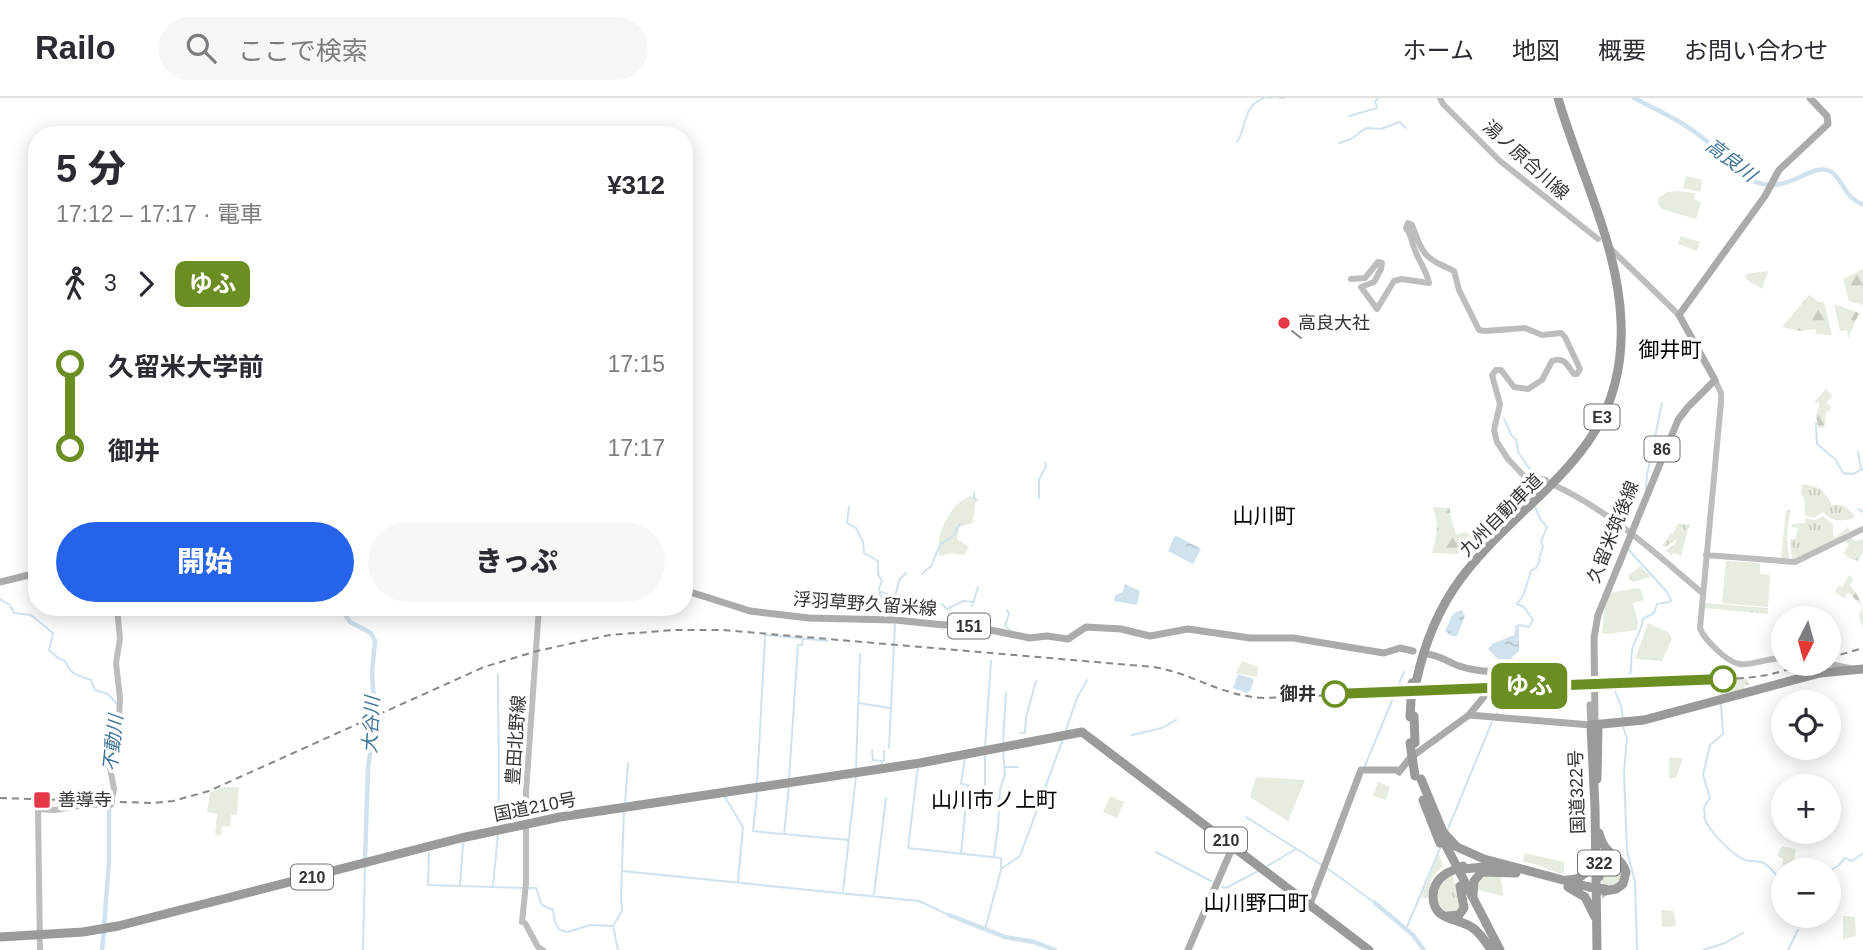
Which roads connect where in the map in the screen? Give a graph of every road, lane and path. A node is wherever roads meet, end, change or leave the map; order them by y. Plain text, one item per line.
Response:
1 (1440, 98) edge
2 (1555, 98) edge
3 (1810, 98) edge
4 (1598, 239) dead end
5 (1612, 250) dead end
6 (1351, 279) dead end
7 (1679, 316) junction
8 (1714, 379) junction
9 (1546, 480) dead end
10 (1556, 486) dead end
11 (1863, 529) edge
12 (1629, 533) junction
13 (1706, 555) junction
14 (28, 575) edge
15 (0, 582) edge
16 (693, 593) edge
17 (1702, 593) junction
18 (118, 616) edge
19 (538, 616) edge
20 (1413, 651) dead end
21 (1427, 654) dead end
22 (1771, 660) edge
23 (1841, 666) edge
24 (1859, 669) edge
25 (1469, 715) junction
26 (1594, 726) junction
27 (1083, 732) junction
28 (1595, 775) junction
29 (1419, 777) junction
30 (526, 824) junction
31 (1598, 828) junction
32 (1233, 848) junction
33 (1595, 848) junction
34 (1516, 871) junction
35 (1448, 874) junction
36 (1599, 878) junction
37 (1551, 879) junction
38 (1460, 886) junction
39 (1604, 890) junction
40 (1475, 903) junction
41 (1309, 906) junction
42 (1597, 929) junction
43 (40, 934) junction
44 (0, 937) edge
45 (40, 950) edge
46 (543, 950) edge
47 (1190, 950) edge
48 (1364, 950) edge
49 (1369, 950) edge
50 (1493, 950) edge
51 (1500, 950) edge
52 (1599, 950) edge

1 - 4 main road, 湯ノ原合川線
2 - 29 highway, 九州自動車道 / E3, bridge
3 - 7 main road
5 - 7 main road
6 - 9 main road
7 - 8 main road
8 - 12 main road, 久留米筑後線 / 86
8 - 13 main road
10 - 12 main road
11 - 13 main road
12 - 17 main road
12 - 26 main road, 久留米筑後線 / 86
12 - 26 main road, 久留米筑後線 / 86
13 - 17 main road
14 - 15 main road
16 - 20 main road, 浮羽草野久留米線 / 151
17 - 22 main road
18 - 43 main road
19 - 30 main road, 豊田北野線
21 - 25 main road
23 - 24 main road
24 - 26 highway
25 - 26 main road
25 - 41 main road
26 - 28 highway, 国道322号 / 322
27 - 30 highway, 国道210号 / 210
27 - 32 highway, 210
27 - 32 highway, 210
28 - 31 highway, 国道322号 / 322
28 - 33 highway, 国道322号 / 322
29 - 34 highway
29 - 38 highway, 九州自動車道 / E3
29 - 40 highway, 九州自動車道 / E3
30 - 43 highway, 国道210号 / 210
30 - 46 main road, 豊田北野線
31 - 36 highway, 国道322号 / 322
31 - 39 highway
32 - 41 highway, 210
32 - 47 main road
33 - 37 highway
33 - 42 highway, 国道322号 / 322
34 - 35 highway, bridge
34 - 37 highway
34 - 40 highway
35 - 38 highway
35 - 50 highway
36 - 39 highway
36 - 52 highway, 国道322号 / 322
37 - 39 highway, bridge
37 - 42 highway
38 - 50 highway, 九州自動車道 / E3
40 - 51 highway, 九州自動車道 / E3
41 - 48 highway, 210
41 - 49 highway, 210
42 - 52 highway, 国道322号 / 322
43 - 44 highway, 国道210号 / 210
43 - 45 main road

